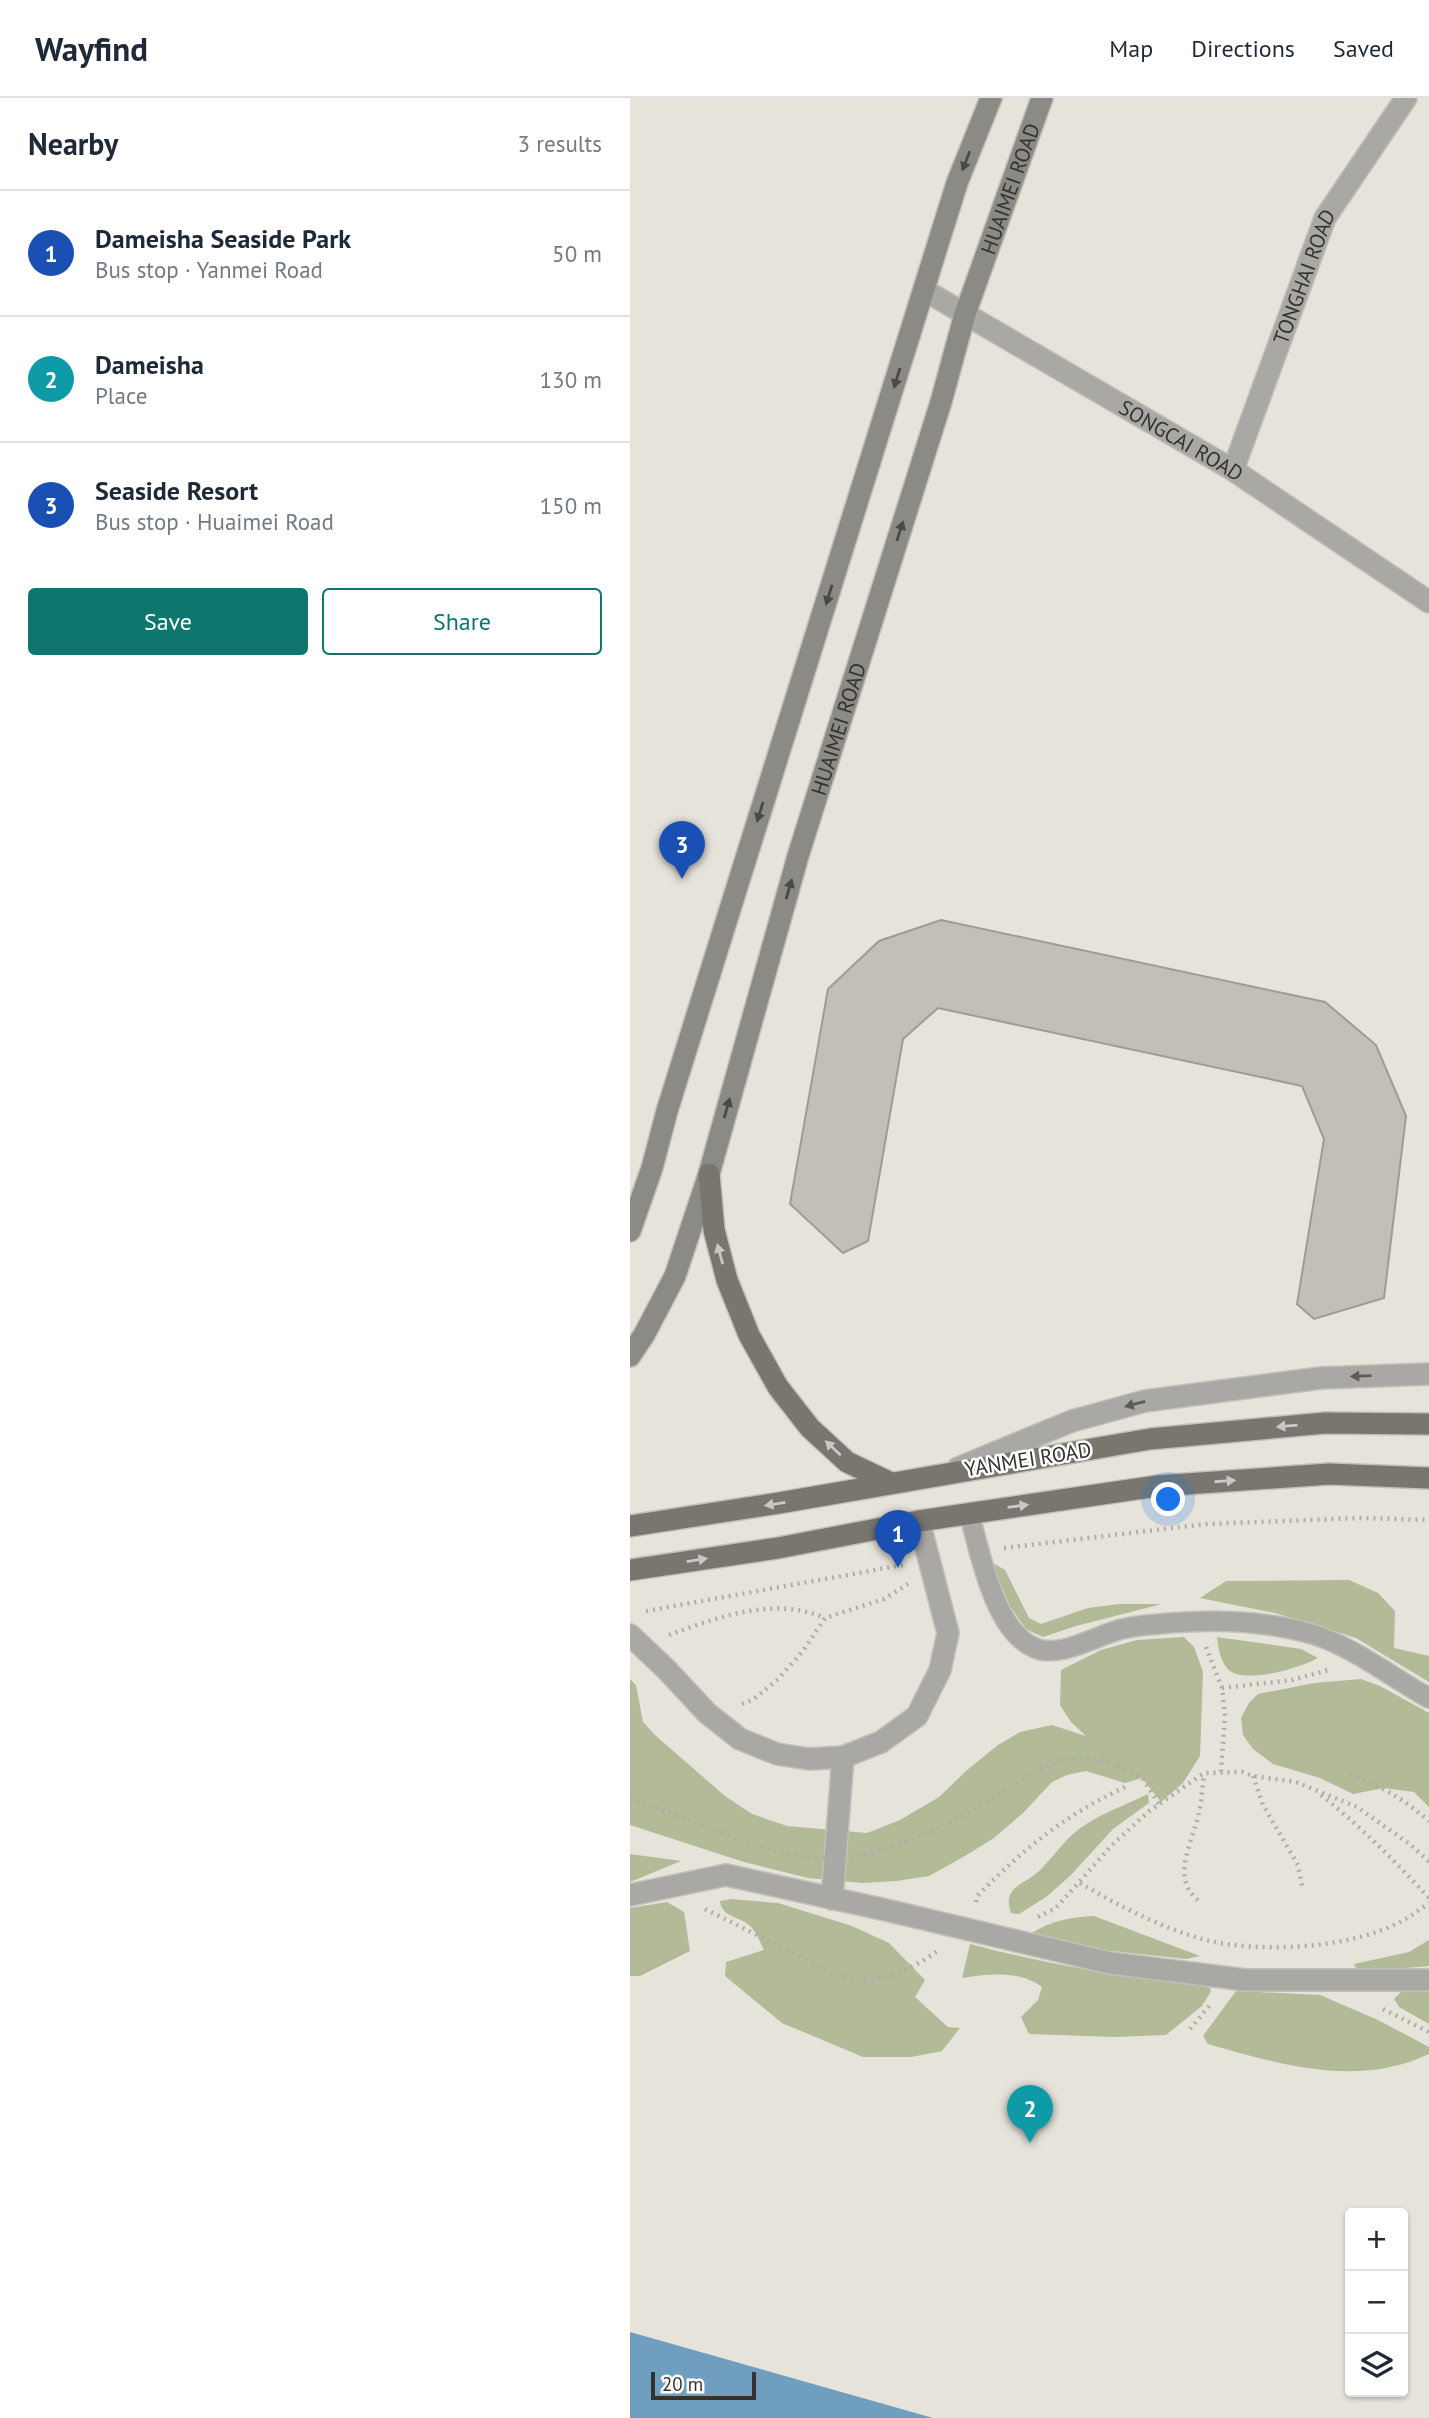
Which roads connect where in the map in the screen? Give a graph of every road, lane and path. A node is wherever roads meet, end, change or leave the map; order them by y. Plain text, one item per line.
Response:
1 (991, 98) edge
2 (1042, 98) edge
3 (1406, 98) edge
4 (924, 290) junction
5 (965, 314) junction
6 (1233, 470) junction
7 (1429, 601) edge
8 (709, 1174) junction
9 (630, 1231) edge
10 (630, 1356) edge
11 (1429, 1374) edge
12 (1429, 1424) edge
13 (946, 1473) junction
14 (1429, 1478) edge
15 (891, 1483) junction
16 (969, 1513) junction
17 (1429, 1520) edge
18 (919, 1521) junction
19 (630, 1526) edge
20 (980, 1552) junction
21 (928, 1561) junction
22 (630, 1570) edge
23 (644, 1612) dead end
24 (825, 1618) junction
25 (1200, 1621) junction
26 (630, 1635) edge
27 (663, 1637) dead end
28 (1356, 1655) junction
29 (1222, 1688) junction
30 (1429, 1698) edge
31 (708, 1713) junction
32 (843, 1757) junction
33 (1221, 1772) junction
34 (1204, 1773) junction
35 (1350, 1775) dead end
36 (1253, 1776) junction
37 (1315, 1790) junction
38 (633, 1800) edge
39 (1159, 1804) junction
40 (1429, 1821) edge
41 (1429, 1862) edge
42 (1080, 1883) junction
43 (1302, 1886) dead end
44 (630, 1895) edge
45 (832, 1899) junction
46 (1198, 1900) dead end
47 (1429, 1901) edge
48 (1034, 1919) dead end
49 (1429, 1980) edge

1 -> 4 main road
2 - 5 main road, HUAIMEI ROAD
3 - 6 street, TONGHAI ROAD
4 - 5 street, SONGCAI ROAD
4 -> 9 main road
5 - 6 street, SONGCAI ROAD
8 -> 5 main road, HUAIMEI ROAD
6 - 7 street, SONGCAI ROAD
8 - 10 main road, HUAIMEI ROAD
15 -> 8 main road
11 -> 13 street
12 -> 13 main road, YANMEI ROAD
13 - 15 main road, YANMEI ROAD
16 -> 14 main road
15 -> 19 main road, YANMEI ROAD
16 - 18 main road
16 - 20 lane
17 - 20 path
18 - 21 street
22 -> 18 main road
20 - 25 lane
21 - 23 path
21 - 24 path
21 - 32 street
24 - 27 path
24 - 31 path
25 - 28 lane
25 - 29 path
26 - 31 street
28 - 29 path
28 - 30 lane
29 - 33 path
31 - 32 street
32 - 45 street
33 - 34 path
33 - 36 path
34 - 39 path
34 - 46 path
35 - 40 path
36 - 37 path
36 - 43 path
37 - 41 path
37 - 47 path
38 - 39 path, bridge
39 - 42 path
42 - 47 path
42 - 48 path
44 - 45 street
45 - 49 street

